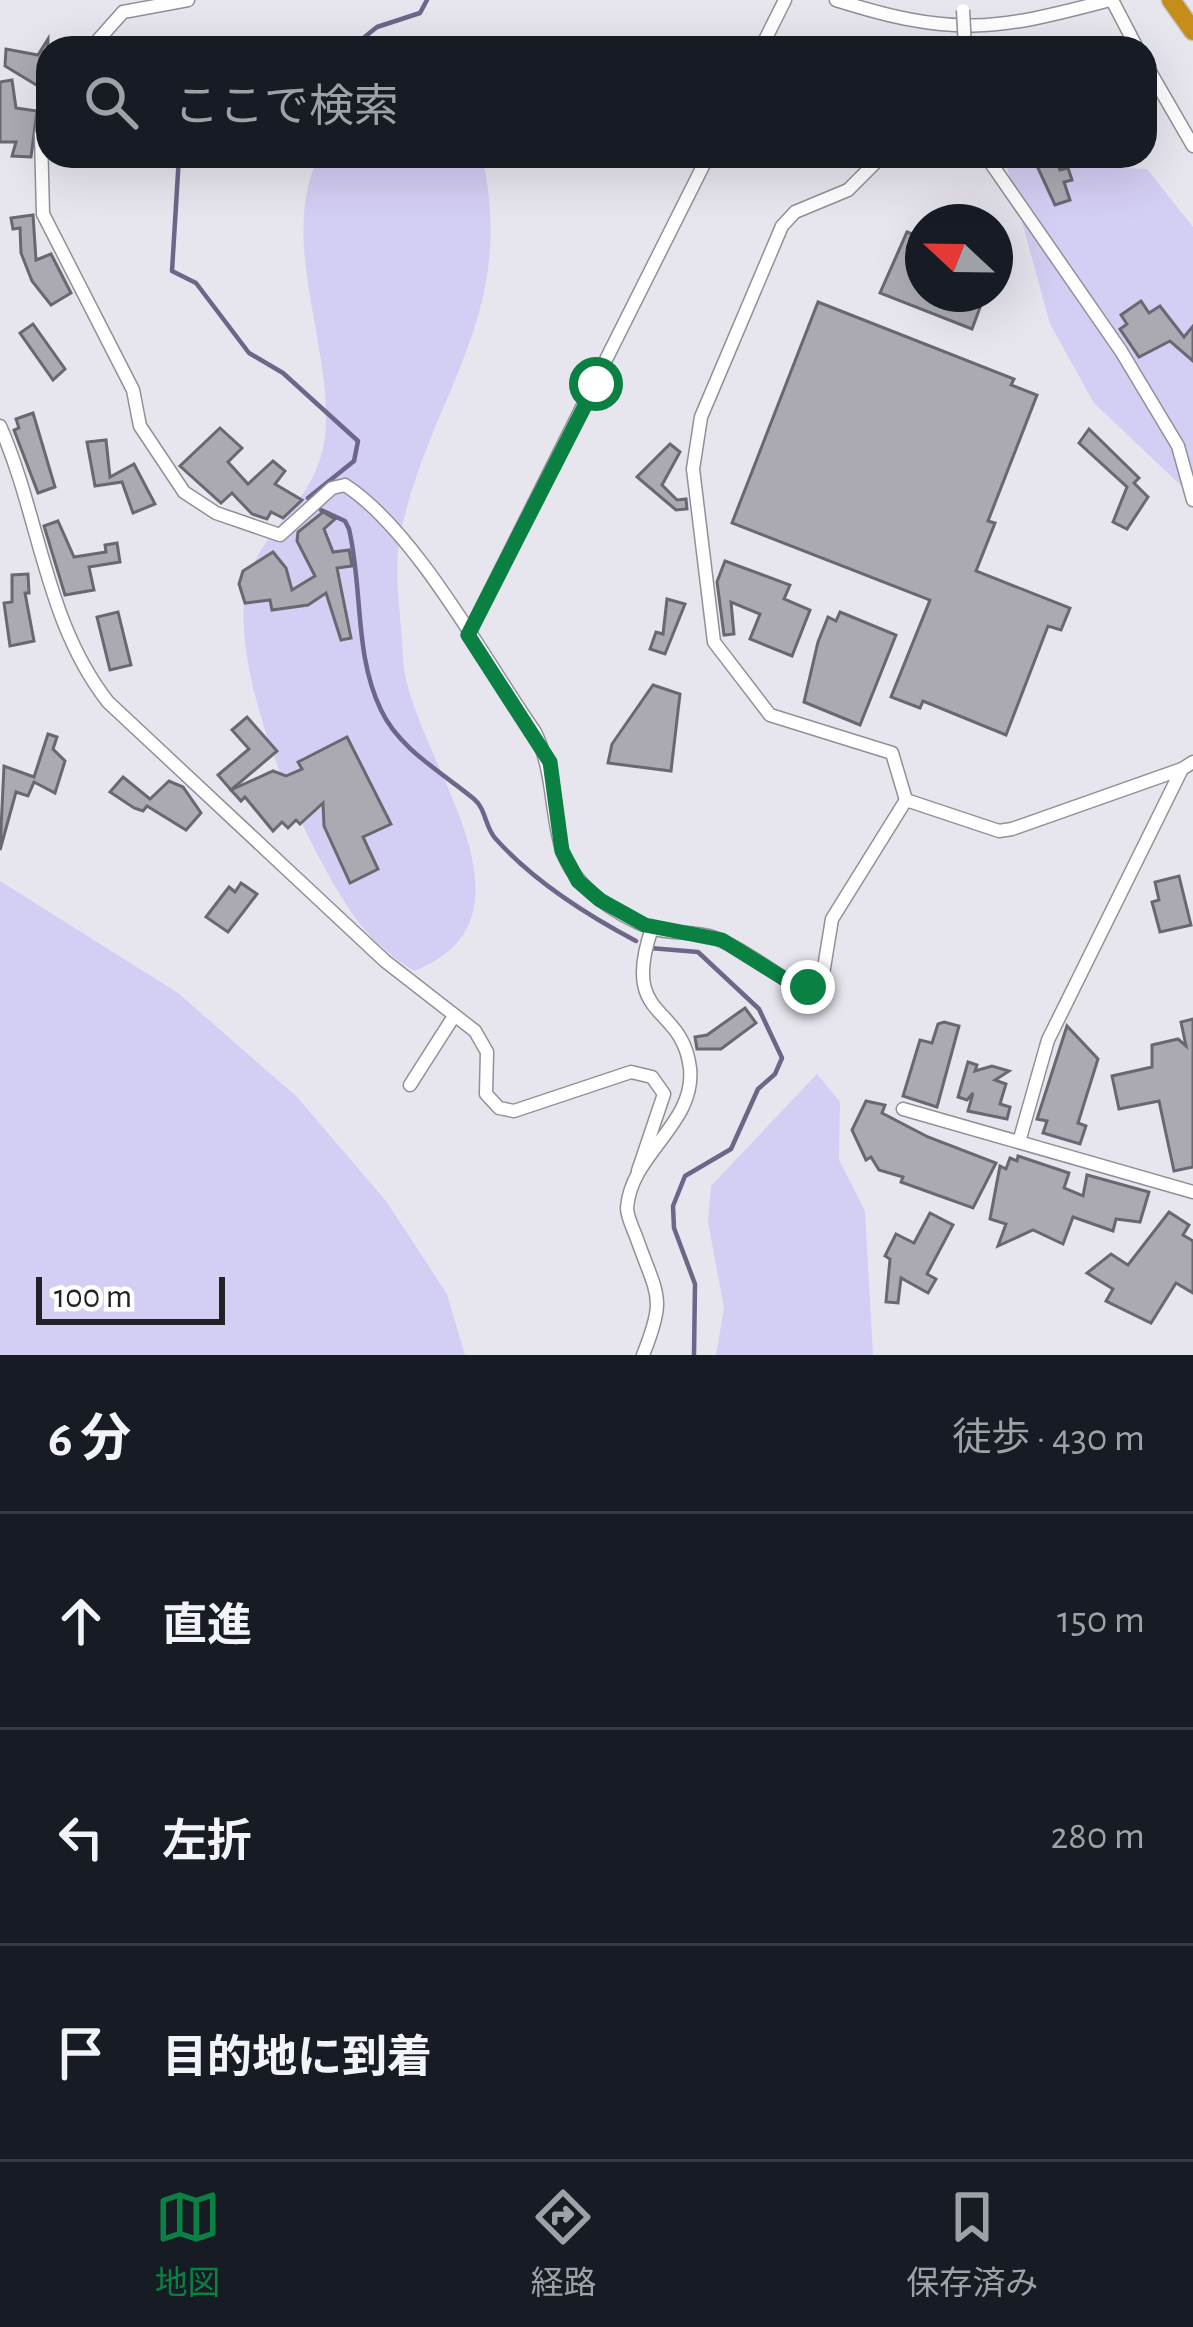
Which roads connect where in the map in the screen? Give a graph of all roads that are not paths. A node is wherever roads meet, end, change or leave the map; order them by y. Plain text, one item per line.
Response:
1 (188, 0) edge
2 (785, 0) edge
3 (836, 0) edge
4 (1111, 0) edge
5 (1171, 0) edge
6 (962, 5) edge
7 (1193, 31) edge
8 (102, 36) edge
9 (767, 36) edge
10 (964, 36) edge
11 (1130, 36) edge
12 (1157, 83) edge
13 (1193, 146) edge
14 (42, 168) edge
15 (702, 168) edge
16 (870, 168) edge
17 (994, 168) edge
18 (0, 425) edge
19 (1193, 500) edge
20 (468, 635) junction
21 (1187, 765) edge
22 (907, 800) junction
23 (652, 928) junction
24 (454, 1016) junction
25 (410, 1085) dead end
26 (903, 1108) dead end
27 (1019, 1142) junction
28 (638, 1171) junction
29 (1193, 1192) edge
30 (643, 1355) edge

1 - 8 street
2 - 9 street
3 - 4 street
4 - 11 street
5 - 7 highway
6 - 10 street, bridge
12 - 13 street
14 - 20 street
15 - 20 street
16 - 22 street
17 - 19 street
18 - 24 street
20 - 23 street
21 - 22 street
21 - 27 street
22 - 23 street
23 - 28 street
24 - 25 street
24 - 28 street
26 - 27 street
27 - 29 street
28 - 30 street

